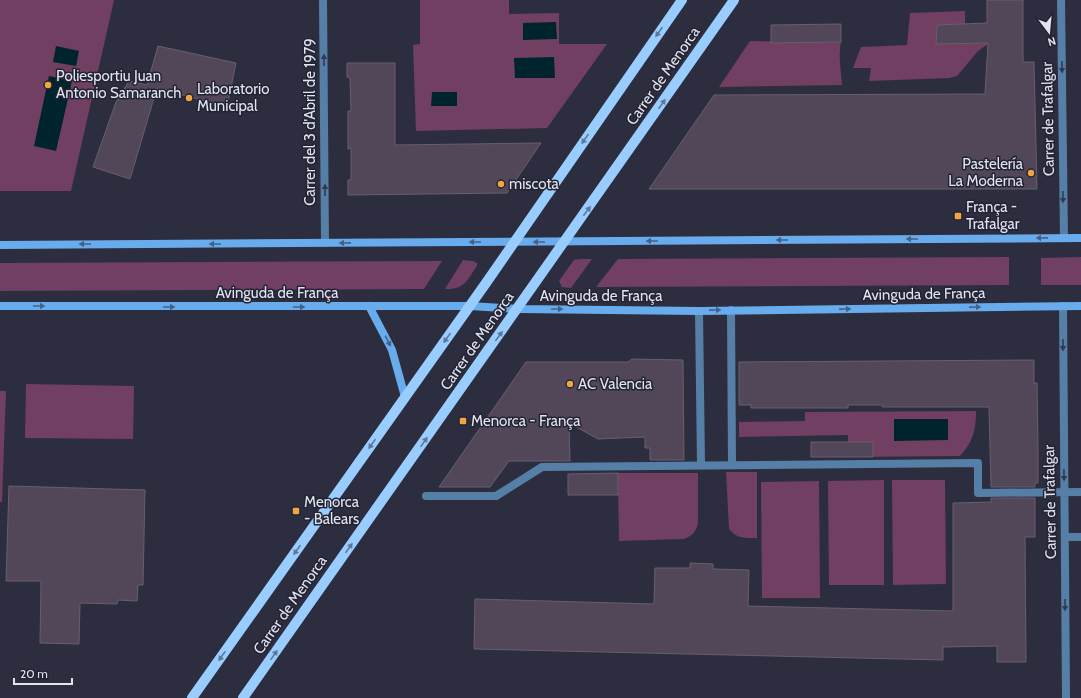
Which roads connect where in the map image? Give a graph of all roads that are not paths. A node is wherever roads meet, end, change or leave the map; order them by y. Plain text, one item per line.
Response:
1 (323, 0) edge
2 (682, 0) edge
3 (734, 0) edge
4 (1061, 0) edge
5 (1064, 238) junction
6 (1081, 238) edge
7 (514, 242) junction
8 (564, 242) junction
9 (325, 244) junction
10 (0, 245) edge
11 (0, 306) edge
12 (369, 306) junction
13 (470, 306) junction
14 (1063, 306) junction
15 (1081, 306) edge
16 (518, 309) junction
17 (699, 310) junction
18 (731, 310) junction
19 (405, 397) junction
20 (732, 464) junction
21 (701, 465) junction
22 (1081, 492) edge
23 (1064, 493) junction
24 (426, 496) dead end
25 (1065, 538) junction
26 (1081, 538) edge
27 (192, 698) edge
28 (243, 698) edge
29 (1066, 698) edge

9 -> 1 street, Carrer del 3 d'Abril de 1979
2 -> 7 main road, Carrer de Menorca
8 -> 3 main road, Carrer de Menorca
4 -> 5 street, Carrer de Trafalgar
5 - 6 street
5 -> 8 street
8 -> 7 street
7 -> 9 street
7 - 13 main road, Carrer de Menorca
8 - 16 main road, Carrer de Menorca
9 -> 10 street
11 -> 12 street, Avinguda de França
12 - 13 street, Avinguda de França
12 -> 19 street
13 - 16 street, Avinguda de França
13 -> 19 main road, Carrer de Menorca
14 - 15 street, Avinguda de França
18 -> 14 street, Avinguda de França
14 -> 23 street, Carrer de Trafalgar
16 -> 17 street, Avinguda de França
28 -> 16 main road, Carrer de Menorca
17 -> 18 street, Avinguda de França
17 - 21 street
18 - 20 street
19 -> 27 main road, Carrer de Menorca
20 - 21 street
20 - 23 street
21 - 24 street
22 - 23 street
23 - 25 street, Carrer de Trafalgar
25 - 26 street
25 -> 29 street, Carrer de Trafalgar

